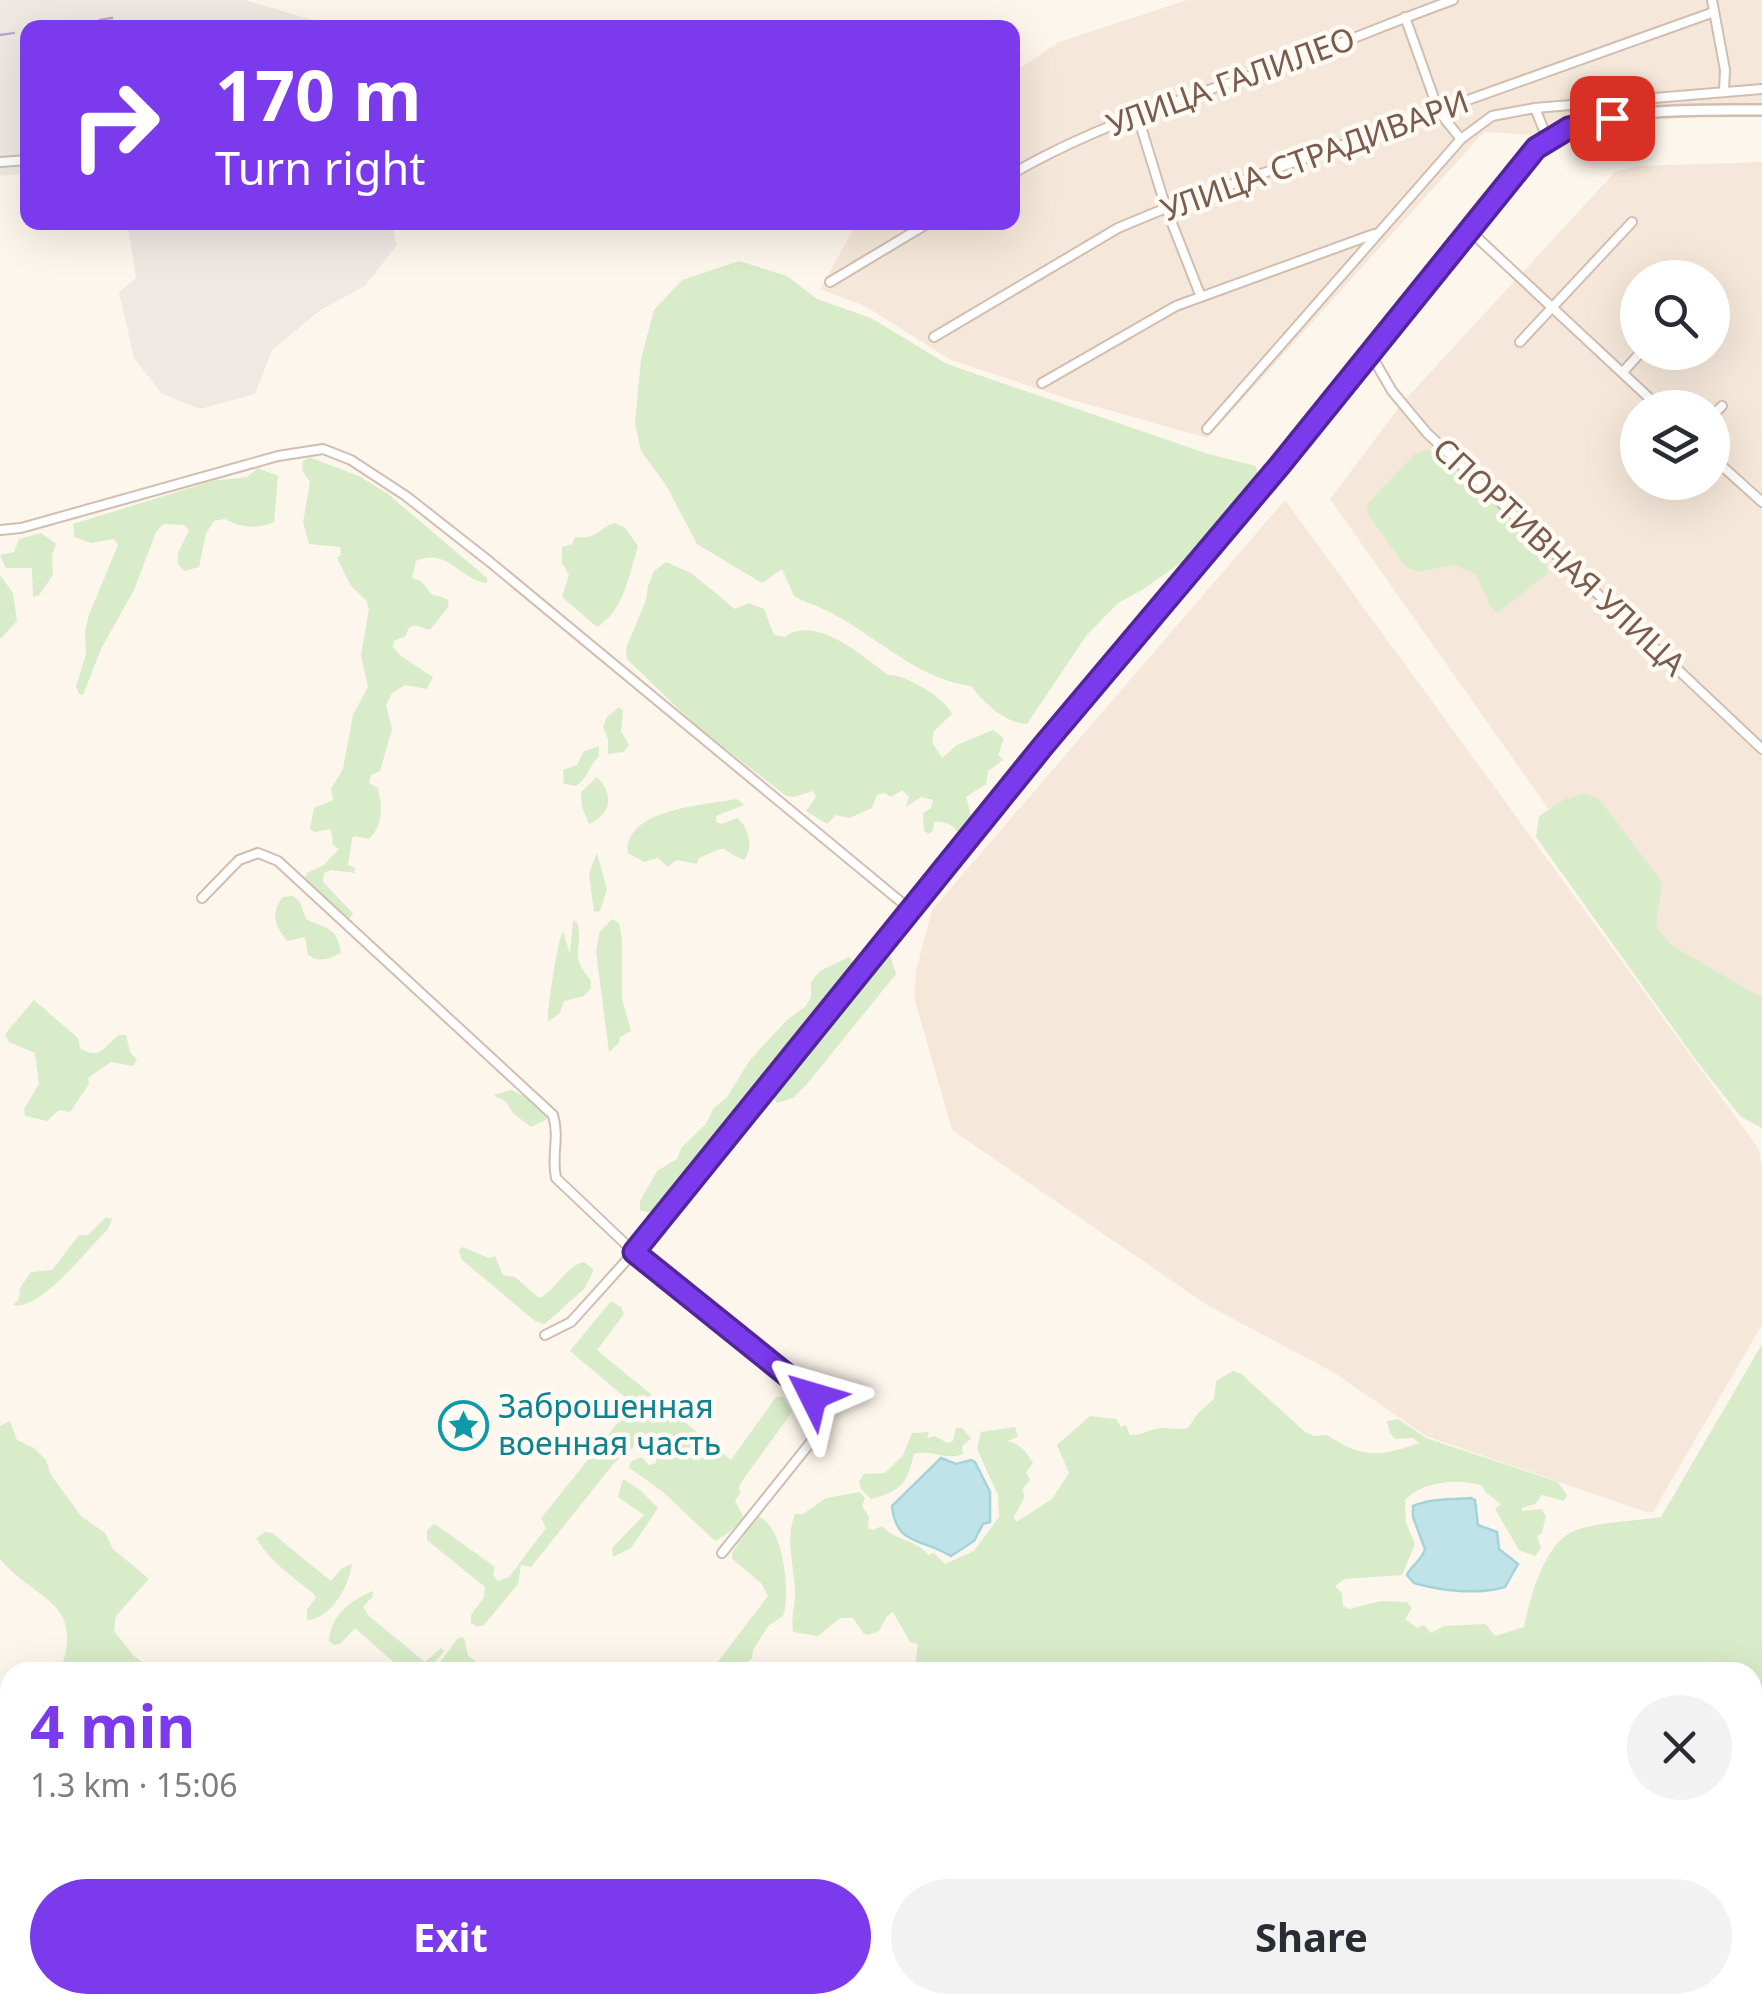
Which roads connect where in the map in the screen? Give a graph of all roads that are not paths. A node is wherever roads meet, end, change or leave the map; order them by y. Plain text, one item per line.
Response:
1 (1453, 0) edge
2 (1712, 0) edge
3 (1714, 12) junction
4 (1406, 18) junction
5 (1762, 89) edge
6 (1724, 90) junction
7 (1535, 108) junction
8 (1762, 110) edge
9 (1439, 112) junction
10 (1136, 114) junction
11 (1547, 138) junction
12 (1461, 139) junction
13 (1020, 169) edge
14 (1166, 208) junction
15 (1632, 222) dead end
16 (917, 230) edge
17 (1469, 230) junction
18 (1378, 232) junction
19 (830, 282) dead end
20 (1201, 297) junction
21 (1553, 308) junction
22 (934, 337) dead end
23 (1520, 342) dead end
24 (1370, 353) junction
25 (1622, 372) joint
26 (1042, 383) dead end
27 (1641, 390) edge
28 (1208, 429) dead end
29 (1730, 473) edge
30 (1762, 502) edge
31 (0, 530) edge
32 (1762, 750) edge
33 (202, 898) dead end
34 (912, 911) junction
35 (634, 1252) junction
36 (545, 1335) dead end
37 (722, 1553) dead end

1 - 4 street, УЛИЦА ГАЛИЛЕО
2 - 3 street
3 - 6 street
3 - 9 street, УЛИЦА СТРАДИВАРИ
4 - 9 street
4 - 10 street, УЛИЦА ГАЛИЛЕО
5 - 6 street
6 - 7 street
7 - 11 street
7 - 12 street
8 - 11 street
9 - 12 street
9 - 14 street, УЛИЦА СТРАДИВАРИ
10 - 13 street, УЛИЦА ГАЛИЛЕО
10 - 14 street
11 - 17 street
12 - 18 street
14 - 20 street
14 - 22 street, УЛИЦА СТРАДИВАРИ
15 - 21 street
16 - 19 street
17 - 21 street
17 - 24 street
18 - 20 street
18 - 28 street
20 - 26 street
21 - 23 street
21 - 25 street
24 - 32 street, СПОРТИВНАЯ УЛИЦА
24 - 34 street
25 - 27 street
29 - 30 street
31 - 34 street
33 - 35 street
34 - 35 street
35 - 36 street
35 - 37 street

